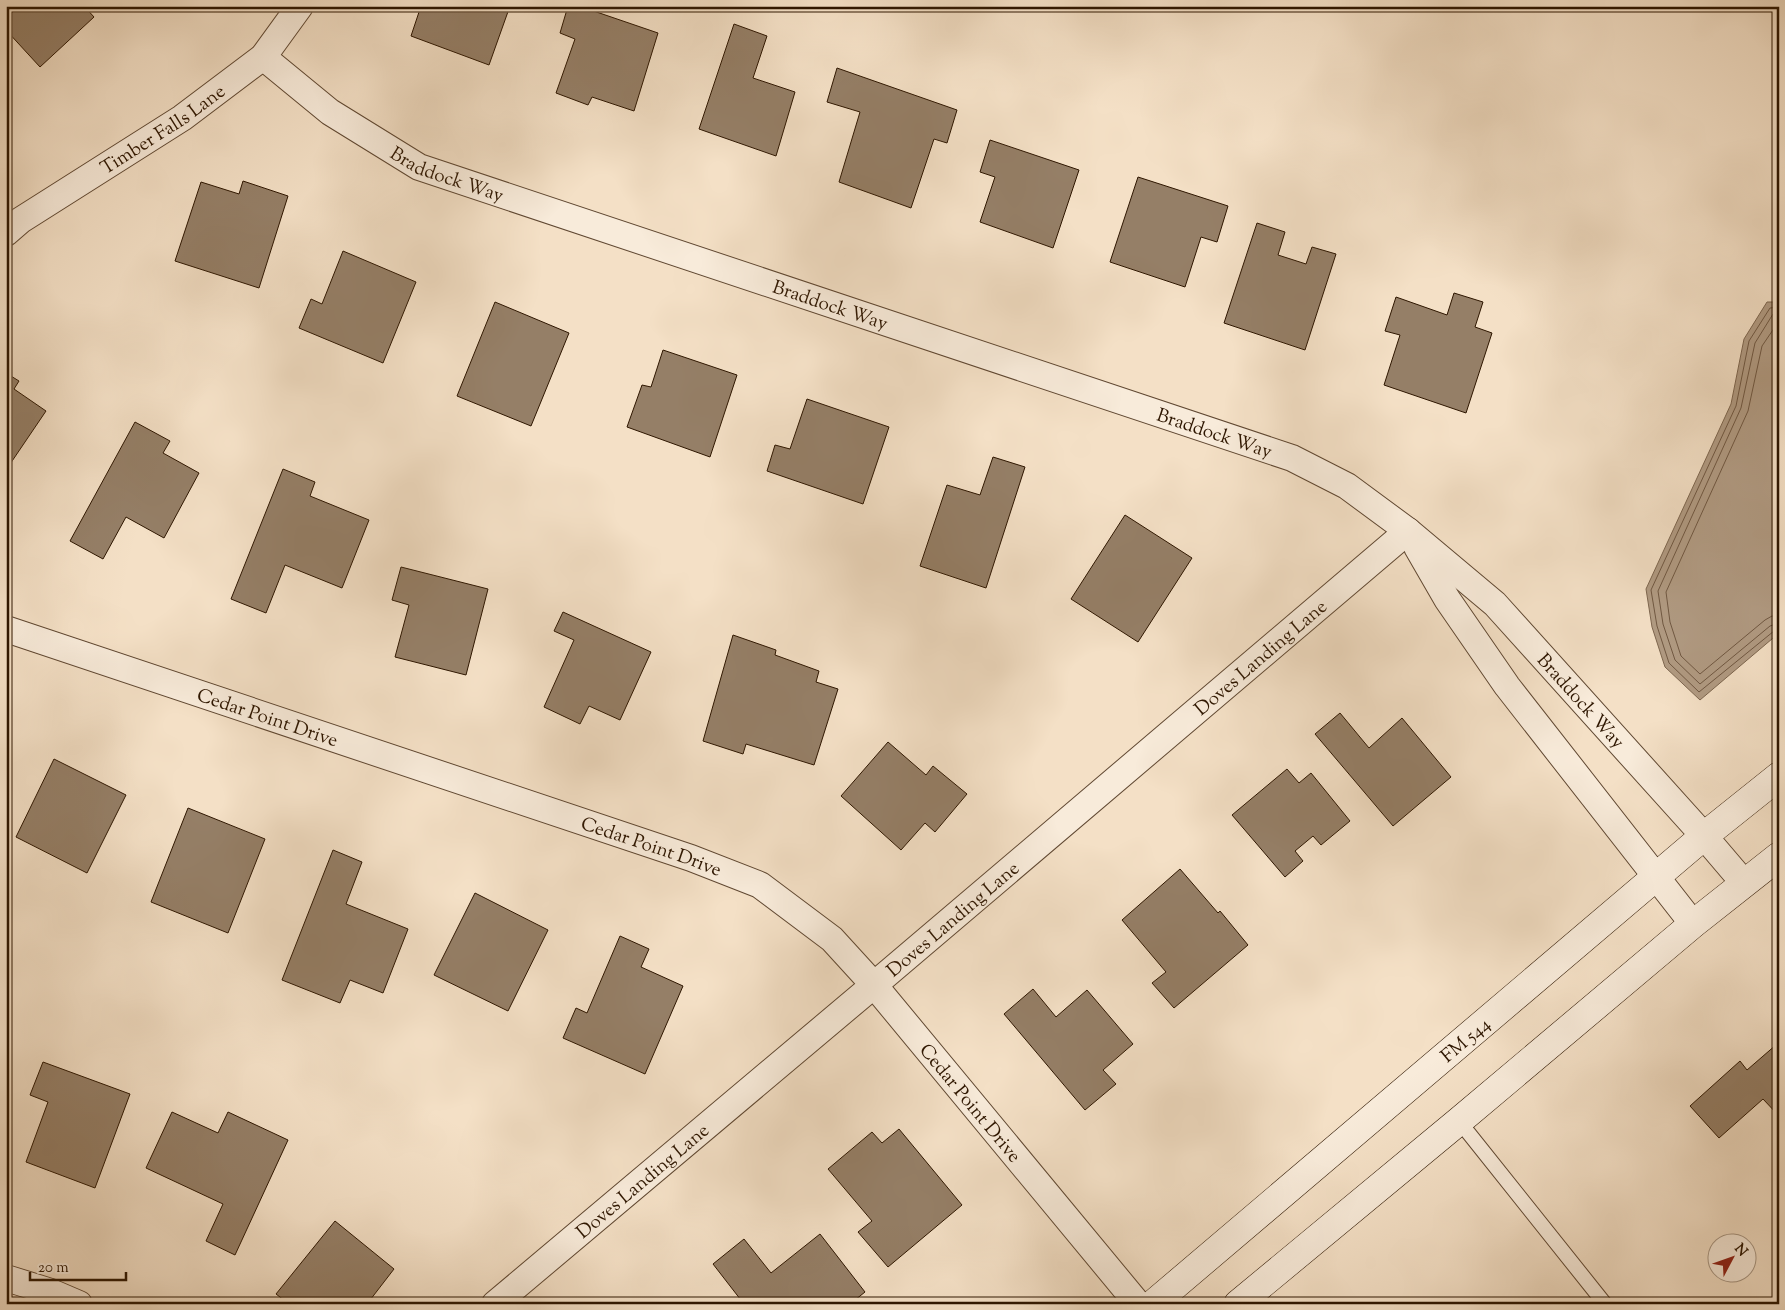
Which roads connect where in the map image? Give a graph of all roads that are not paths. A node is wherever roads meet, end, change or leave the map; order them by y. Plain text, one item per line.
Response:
1 (300, 6) edge
2 (263, 57) junction
3 (6, 233) edge
4 (1408, 531) junction
5 (6, 629) edge
6 (1779, 776) edge
7 (1704, 836) junction
8 (1779, 856) edge
9 (1655, 878) junction
10 (1744, 883) junction
11 (1693, 924) junction
12 (874, 985) junction
13 (1459, 1121) junction
14 (6, 1278) edge
15 (79, 1304) edge
16 (495, 1304) edge
17 (1138, 1304) edge
18 (1152, 1304) edge
19 (1238, 1304) edge
20 (1605, 1304) edge

1 - 2 street, Timber Falls Lane
2 - 3 street, Timber Falls Lane
2 - 4 street, Braddock Way
4 - 7 street, Braddock Way
4 - 9 street, Braddock Way
4 - 12 street, Doves Landing Lane
5 - 12 street, Cedar Point Drive
6 - 7 main road, FM 544
7 - 9 main road, FM 544
7 - 10 street, Braddock Way
8 - 10 main road
9 - 11 street, Braddock Way
9 - 18 main road, FM 544
10 - 11 main road
11 - 13 main road
12 - 16 street, Doves Landing Lane
12 - 17 street, Cedar Point Drive
13 - 19 main road
13 - 20 lane
14 - 15 street

